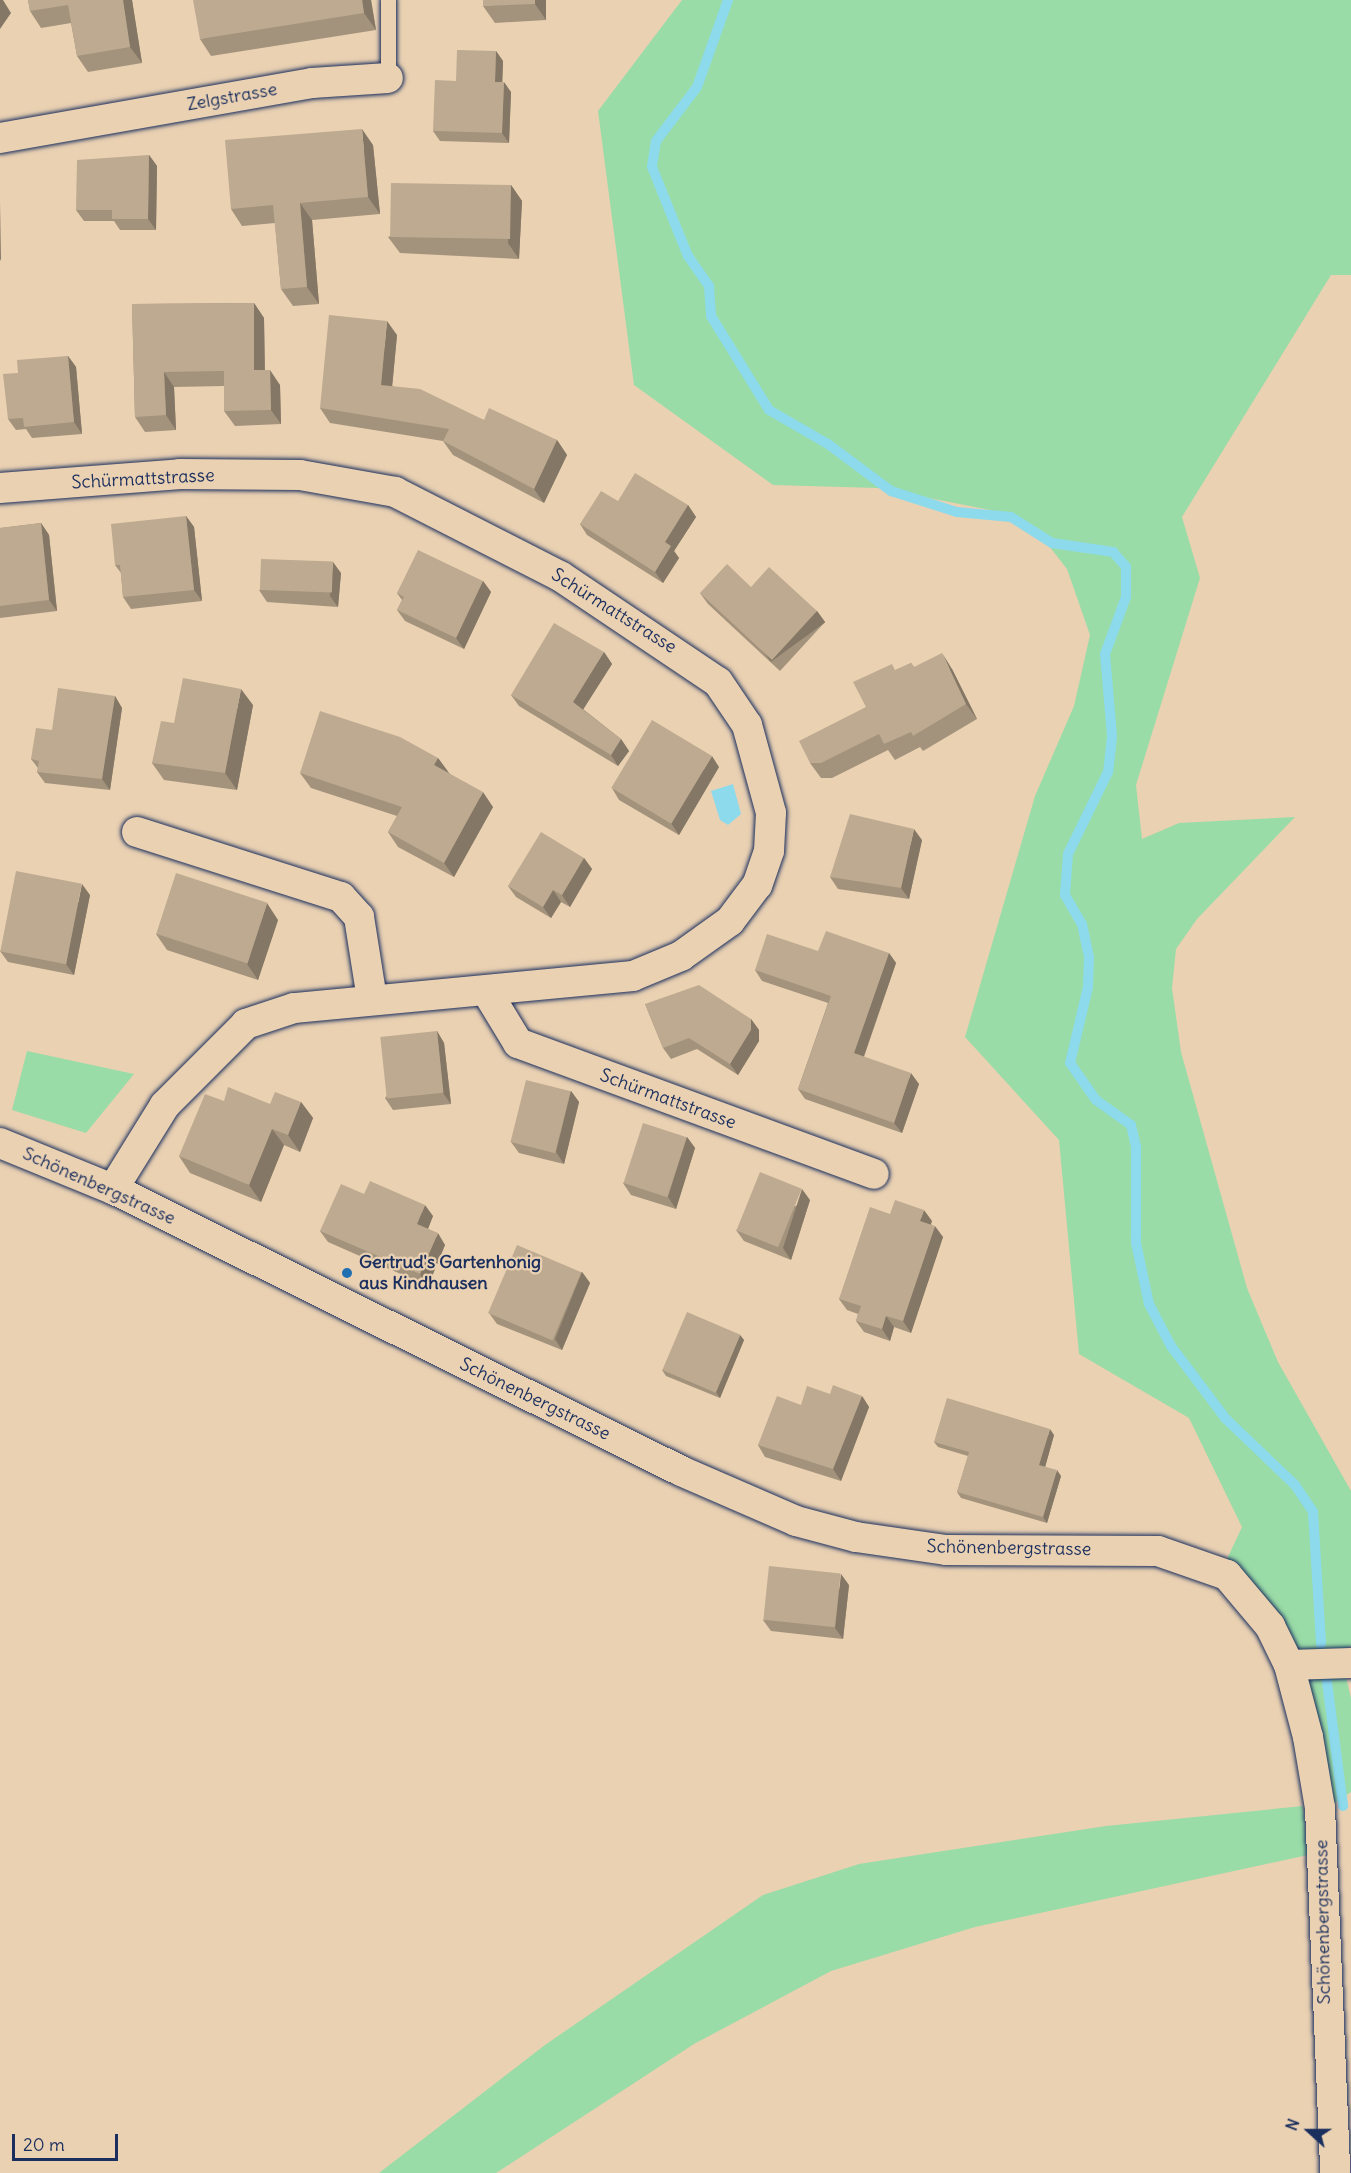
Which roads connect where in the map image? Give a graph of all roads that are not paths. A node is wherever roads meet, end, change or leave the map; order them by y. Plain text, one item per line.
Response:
1 (388, 0) edge
2 (388, 78) joint
3 (0, 138) edge
4 (0, 488) edge
5 (137, 832) dead end
6 (487, 992) junction
7 (372, 999) junction
8 (0, 1143) edge
9 (874, 1174) dead end
10 (113, 1189) junction
11 (1351, 1664) edge
12 (1289, 1665) junction
13 (1335, 2173) edge

1 - 2 lane, Zelgstrasse
2 - 3 street, Zelgstrasse
4 - 6 street, Schürmattstrasse
5 - 7 street
6 - 7 street, Schürmattstrasse
6 - 9 street, Schürmattstrasse
7 - 10 street, Schürmattstrasse
8 - 10 street, Schönenbergstrasse
10 - 12 street, Schönenbergstrasse
11 - 12 street
12 - 13 street, Schönenbergstrasse

